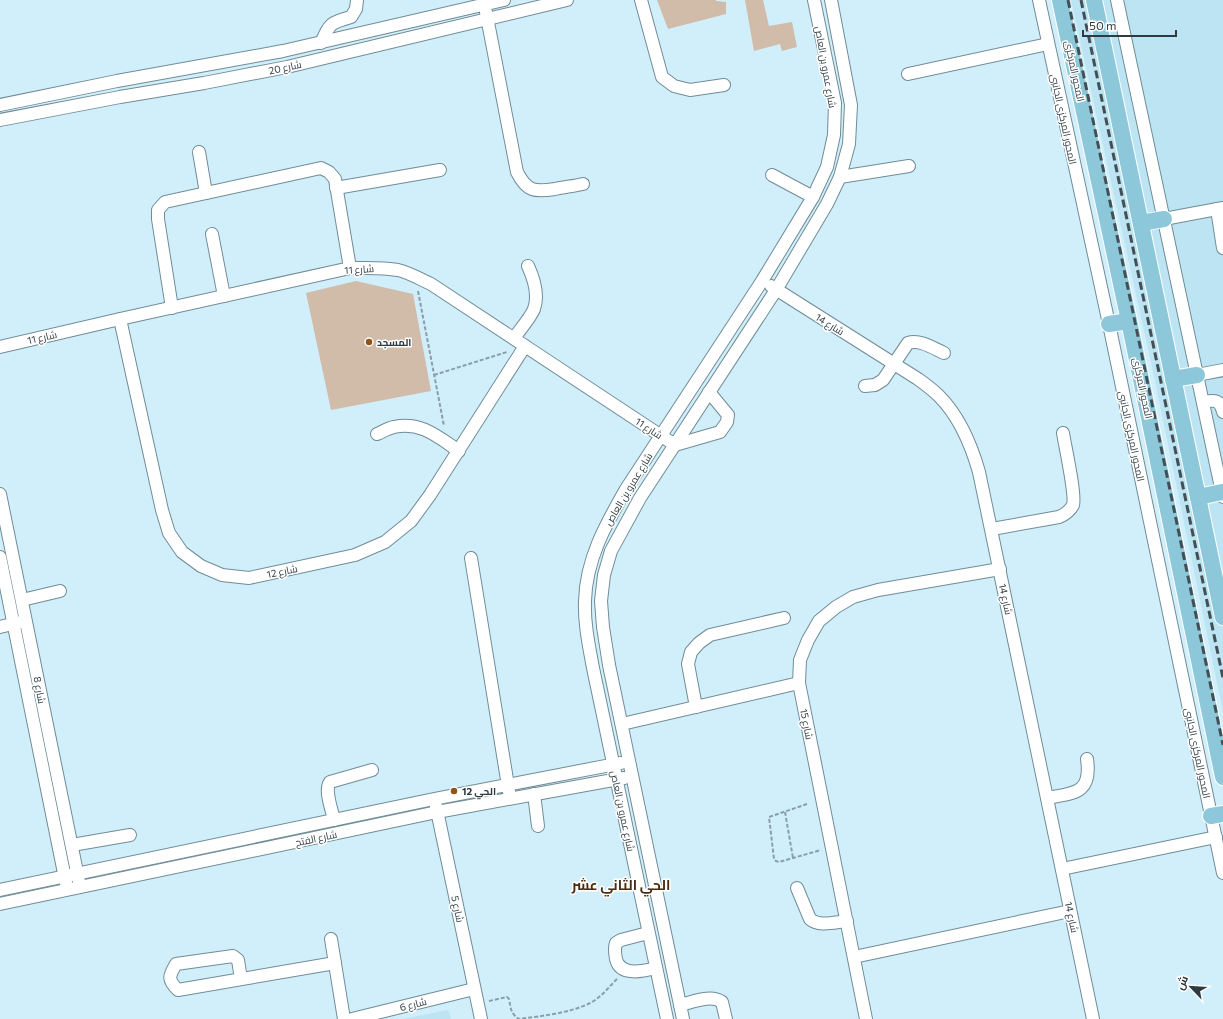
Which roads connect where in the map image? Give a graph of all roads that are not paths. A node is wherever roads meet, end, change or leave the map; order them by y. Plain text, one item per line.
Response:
1 (356, 0) edge
2 (504, 0) edge
3 (567, 0) edge
4 (642, 0) edge
5 (814, 0) edge
6 (831, 0) edge
7 (1038, 0) edge
8 (1060, 0) edge
9 (1094, 0) edge
10 (1117, 0) edge
11 (484, 2) edge
12 (487, 20) junction
13 (321, 42) junction
14 (1048, 44) junction
15 (908, 74) dead end
16 (724, 85) dead end
17 (0, 105) edge
18 (0, 120) edge
19 (199, 152) dead end
20 (910, 166) dead end
21 (440, 170) dead end
22 (772, 176) dead end
23 (840, 177) junction
24 (583, 184) dead end
25 (336, 188) junction
26 (206, 193) junction
27 (814, 197) junction
28 (1220, 208) edge
29 (1164, 219) junction
30 (1141, 223) junction
31 (212, 234) dead end
32 (1223, 248) edge
33 (528, 266) dead end
34 (350, 268) junction
35 (762, 281) junction
36 (776, 290) junction
37 (224, 296) junction
38 (172, 308) junction
39 (120, 319) junction
40 (1129, 321) junction
41 (1109, 324) junction
42 (514, 338) junction
43 (525, 346) junction
44 (0, 347) edge
45 (944, 353) dead end
46 (894, 364) junction
47 (1223, 370) edge
48 (1197, 375) junction
49 (1173, 379) junction
50 (865, 386) dead end
51 (709, 392) junction
52 (1203, 402) junction
53 (1223, 412) edge
54 (1063, 433) dead end
55 (377, 434) dead end
56 (661, 436) junction
57 (675, 445) junction
58 (459, 451) junction
59 (1223, 492) edge
60 (0, 494) edge
61 (1198, 497) junction
62 (992, 529) junction
63 (0, 557) edge
64 (471, 558) dead end
65 (1000, 569) junction
66 (60, 591) dead end
67 (22, 600) junction
68 (1223, 617) edge
69 (784, 618) dead end
70 (26, 621) junction
71 (14, 624) junction
72 (0, 627) edge
73 (799, 683) junction
74 (696, 707) junction
75 (622, 724) junction
76 (1087, 759) dead end
77 (630, 762) junction
78 (614, 764) junction
79 (372, 770) dead end
80 (633, 776) junction
81 (1223, 777) edge
82 (616, 779) junction
83 (508, 785) junction
84 (534, 794) junction
85 (1047, 798) junction
86 (434, 799) junction
87 (510, 799) junction
88 (437, 812) junction
89 (1217, 815) edge
90 (334, 820) junction
91 (538, 826) dead end
92 (130, 835) dead end
93 (1216, 837) junction
94 (72, 845) junction
95 (1062, 869) junction
96 (1223, 873) edge
97 (77, 874) junction
98 (64, 876) junction
99 (80, 887) junction
100 (797, 888) dead end
101 (67, 889) junction
102 (0, 890) edge
103 (0, 904) edge
104 (1070, 911) junction
105 (847, 921) junction
106 (648, 933) junction
107 (331, 939) dead end
108 (854, 957) junction
109 (335, 962) junction
110 (656, 968) junction
111 (241, 979) junction
112 (474, 989) junction
113 (680, 1005) junction
114 (344, 1019) edge
115 (352, 1019) edge
116 (481, 1019) edge
117 (666, 1019) edge
118 (683, 1019) edge
119 (726, 1019) edge
120 (866, 1019) edge
121 (1093, 1019) edge

1 - 13 street
2 - 11 street, شارع 20
3 - 12 street, شارع 20
4 - 16 street
5 - 27 street, شارع عمرو بن العاص
6 - 23 street, شارع عمرو بن العاص
7 - 14 street, المحور المركزى الجانبى
8 - 40 main road, المحور المركزى
9 - 30 main road
10 - 29 street
11 - 12 street
11 - 13 street, شارع 20
12 - 18 street, شارع 20
12 - 24 street
13 - 17 street, شارع 20
14 - 15 street
14 - 41 street, المحور المركزى الجانبى
19 - 26 street
20 - 23 street
21 - 25 street
22 - 27 street
23 - 36 street, شارع عمرو بن العاص
25 - 26 street
25 - 34 street
26 - 38 street
27 - 35 street, شارع عمرو بن العاص
28 - 29 street
28 - 32 street
29 - 30 main road
29 - 48 street
30 - 49 main road
31 - 37 street
33 - 42 street
34 - 37 street, شارع 11
34 - 42 street, شارع 11
35 - 36 street, شارع 14
35 - 56 street, شارع عمرو بن العاص
36 - 46 street, شارع 14
36 - 51 street, شارع عمرو بن العاص
37 - 38 street, شارع 11
38 - 39 street, شارع 11
39 - 44 street, شارع 11
39 - 58 street, شارع 12
40 - 41 main road
40 - 81 main road, المحور المركزى
41 - 89 street, المحور المركزى الجانبى
42 - 43 street, شارع 11
43 - 56 street, شارع 11
43 - 58 street, شارع 12
45 - 46 street
46 - 50 street
46 - 62 street, شارع 14
47 - 48 street
48 - 49 main road
48 - 52 street
49 - 61 main road
51 - 57 street, شارع عمرو بن العاص
51 - 57 street
52 - 53 street
52 - 59 street
54 - 62 street
55 - 58 street
56 - 57 street, شارع 11
56 - 78 street, شارع عمرو بن العاص
57 - 75 street, شارع عمرو بن العاص
59 - 61 main road
60 - 67 street, شارع 8
61 - 68 main road
62 - 65 street, شارع 14
63 - 71 street, شارع 8
64 - 83 street
65 - 73 street, شارع 15
65 - 85 street, شارع 14
66 - 67 street
67 - 70 street, شارع 8
69 - 74 street
70 - 71 street
70 - 94 street, شارع 8
71 - 72 street
71 - 98 street, شارع 8
73 - 74 street
73 - 105 street, شارع 15
74 - 75 street
75 - 77 street, شارع عمرو بن العاص
76 - 85 street
77 - 78 street, شارع الفتح
77 - 80 street, شارع عمرو بن العاص
78 - 82 street, شارع عمرو بن العاص
78 - 83 street, شارع الفتح
79 - 90 street
80 - 82 street, شارع الفتح
80 - 113 street, شارع عمرو بن العاص
82 - 84 street, شارع الفتح
82 - 106 street, شارع عمرو بن العاص
83 - 86 street, شارع الفتح
83 - 87 street
84 - 87 street, شارع الفتح
84 - 91 street
85 - 95 street, شارع 14
86 - 88 street, شارع 5
86 - 90 street, شارع الفتح
87 - 88 street, شارع الفتح
88 - 99 street, شارع الفتح
88 - 112 street, شارع 5
89 - 93 street, المحور المركزى الجانبى
90 - 97 street, شارع الفتح
92 - 94 street
93 - 95 street
93 - 96 street, المحور المركزى الجانبى
94 - 97 street, شارع 8
95 - 104 street, شارع 14
97 - 98 street, شارع الفتح
97 - 99 street, شارع 8
98 - 101 street, شارع 8
98 - 102 street, شارع الفتح
99 - 101 street, شارع الفتح
100 - 105 street
101 - 103 street, شارع الفتح
104 - 108 street
104 - 121 street, شارع 14
105 - 108 street, شارع 15
106 - 110 street, شارع عمرو بن العاص
106 - 110 street
107 - 109 street
108 - 120 street, شارع 15
109 - 111 street
109 - 114 street
110 - 117 street, شارع عمرو بن العاص
111 - 111 street
112 - 115 street, شارع 6
112 - 116 street, شارع 5
113 - 118 street, شارع عمرو بن العاص
113 - 119 street

